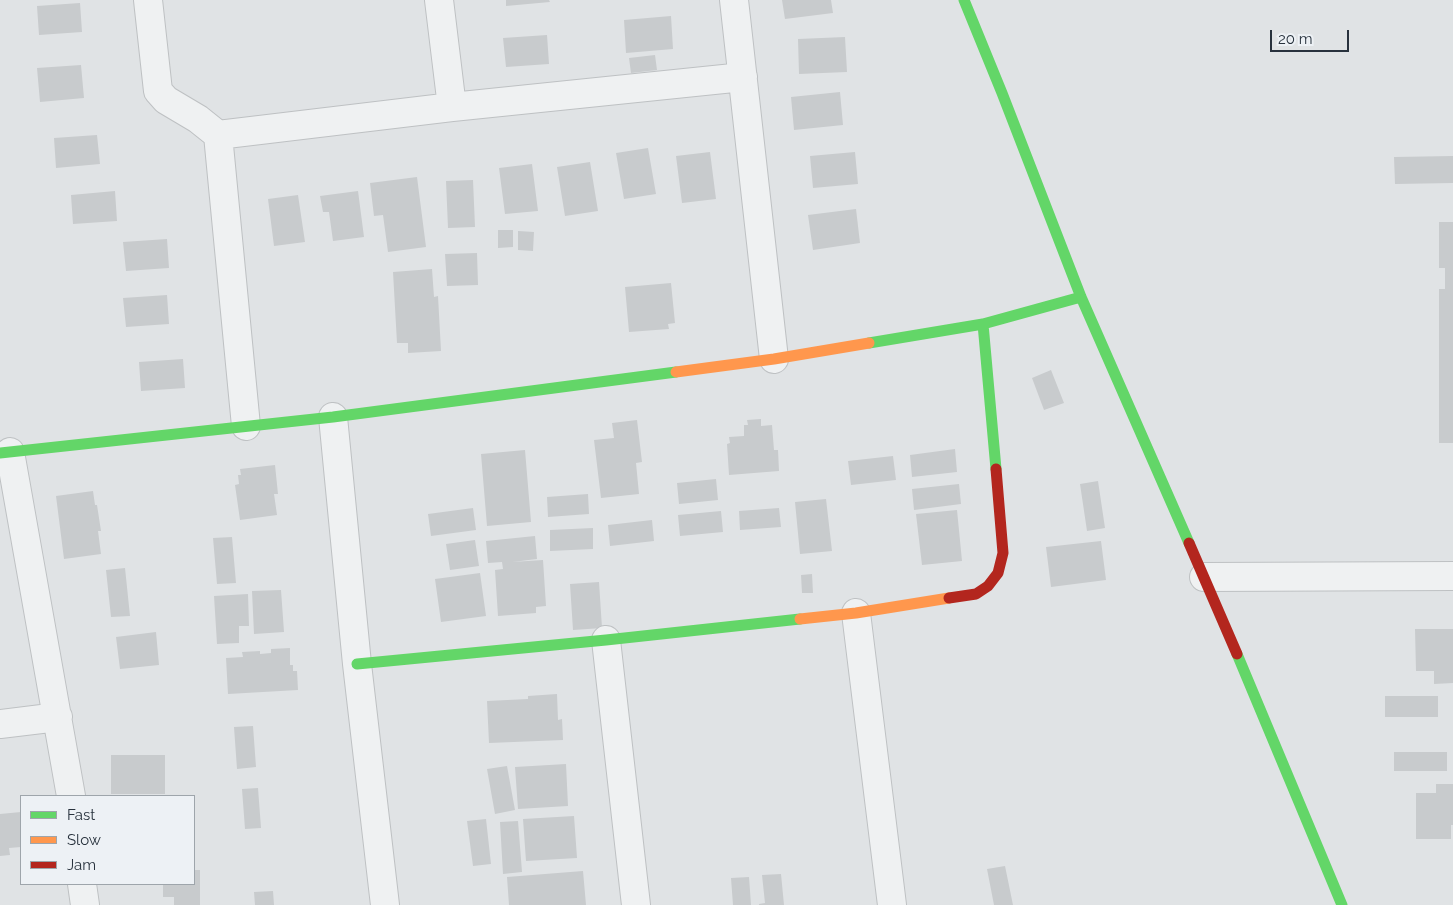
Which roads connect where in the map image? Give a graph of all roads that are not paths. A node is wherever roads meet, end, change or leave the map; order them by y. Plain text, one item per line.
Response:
1 (148, 0) edge
2 (439, 0) edge
3 (734, 0) edge
4 (964, 0) edge
5 (743, 77) junction
6 (452, 107) junction
7 (218, 135) junction
8 (1081, 297) junction
9 (983, 324) junction
10 (774, 359) junction
11 (333, 416) junction
12 (246, 426) junction
13 (5, 453) edge
14 (1453, 576) edge
15 (1204, 577) junction
16 (856, 612) junction
17 (606, 640) junction
18 (357, 664) junction
19 (58, 717) junction
20 (0, 724) edge
21 (71, 795) edge
22 (82, 885) edge
23 (85, 905) edge
24 (385, 905) edge
25 (636, 905) edge
26 (892, 905) edge
27 (1342, 905) edge

1 - 7 street
2 - 6 street
3 - 5 street
4 - 8 street
5 - 6 street
5 - 10 street
6 - 7 street
7 - 12 street
8 - 9 street
8 - 15 street
9 - 10 street
9 - 16 street
10 - 11 street
11 - 12 street
11 - 18 street
12 - 13 street
13 - 19 street
14 - 15 street
15 - 27 street
16 - 17 street
16 - 26 street
17 - 18 street
17 - 25 street
18 - 24 street
19 - 20 street
19 - 21 street
22 - 23 street

